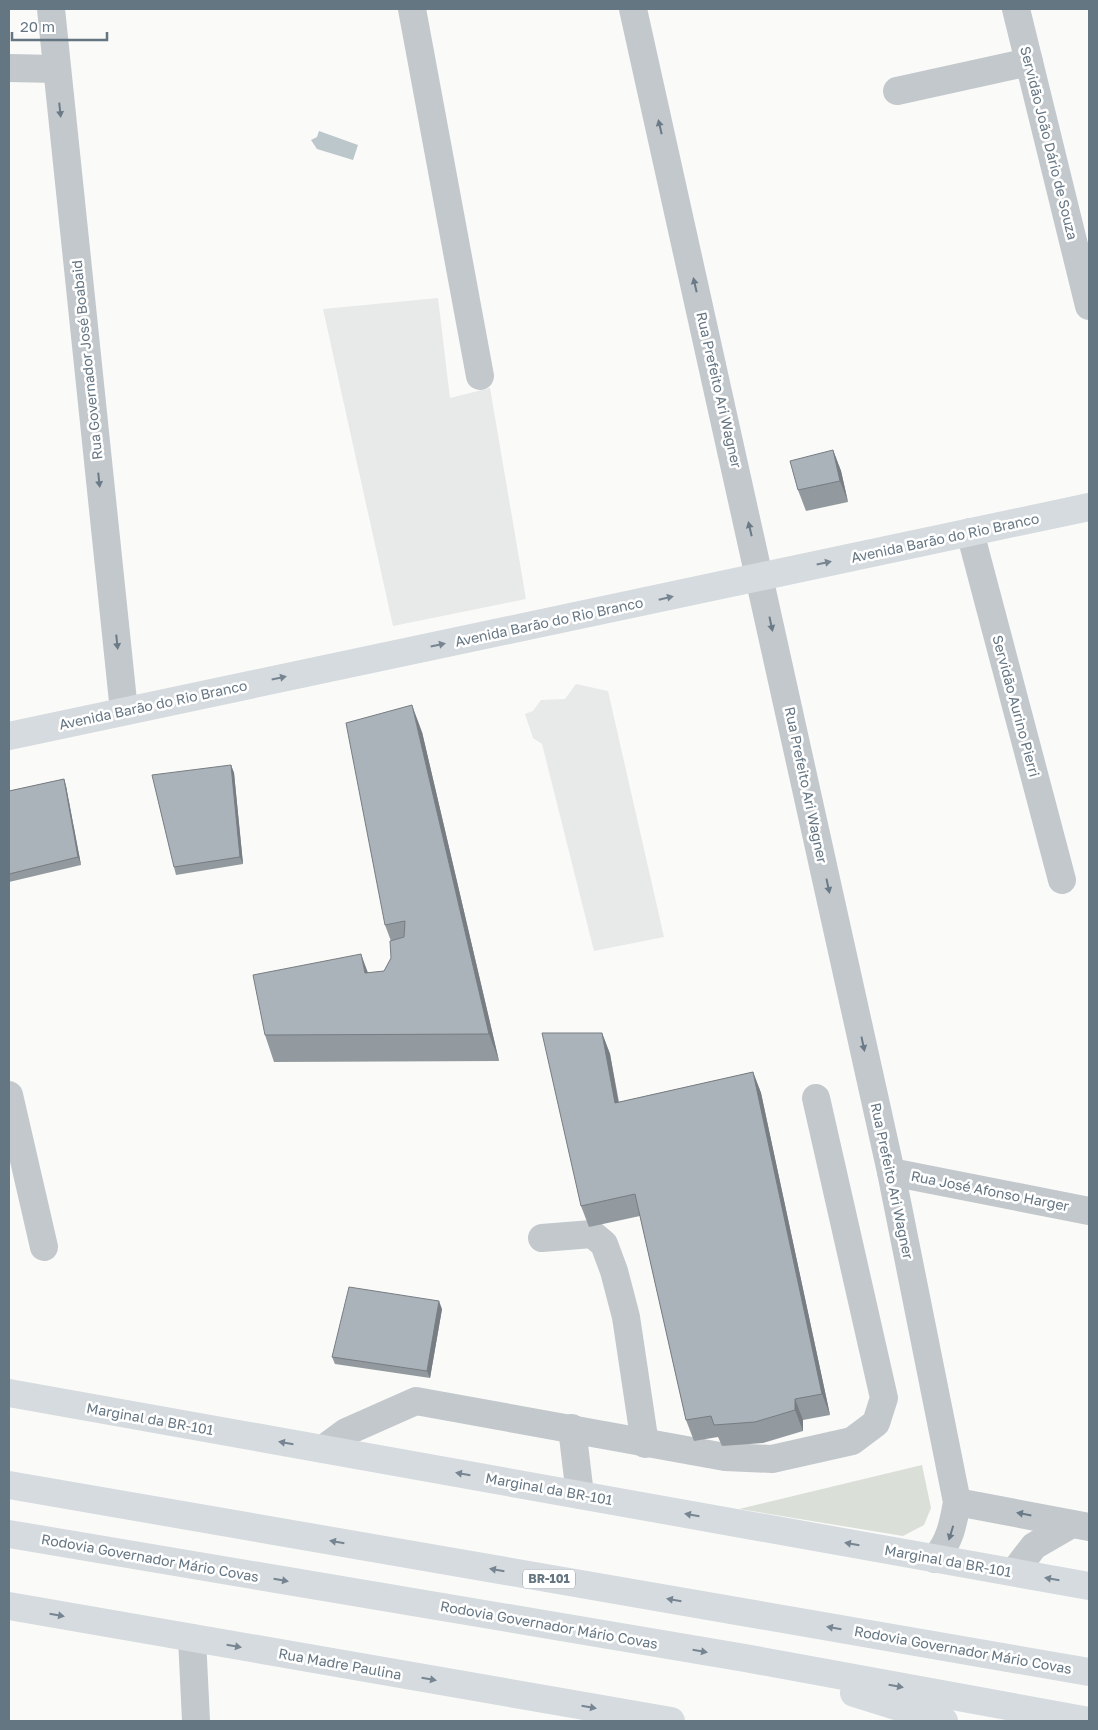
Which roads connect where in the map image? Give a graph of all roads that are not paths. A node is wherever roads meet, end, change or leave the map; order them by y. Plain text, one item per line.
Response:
1 (51, 9) edge
2 (412, 9) edge
3 (633, 9) edge
4 (1016, 9) edge
5 (1029, 62) junction
6 (9, 68) edge
7 (56, 69) junction
8 (897, 91) dead end
9 (1089, 306) edge
10 (480, 376) dead end
11 (1089, 507) edge
12 (970, 532) junction
13 (760, 577) junction
14 (124, 711) junction
15 (9, 736) edge
16 (1062, 880) dead end
17 (9, 1095) edge
18 (816, 1098) dead end
19 (891, 1172) junction
20 (1089, 1211) edge
21 (542, 1238) dead end
22 (44, 1247) dead end
23 (9, 1393) edge
24 (572, 1428) junction
25 (645, 1444) junction
26 (323, 1449) junction
27 (9, 1486) edge
28 (580, 1495) junction
29 (957, 1502) junction
30 (1081, 1525) edge
31 (9, 1534) edge
32 (935, 1559) junction
33 (1014, 1572) junction
34 (1089, 1586) edge
35 (12, 1608) edge
36 (192, 1638) junction
37 (745, 1658) junction
38 (1089, 1672) edge
39 (561, 1711) edge
40 (1089, 1720) edge
41 (196, 1721) edge
42 (671, 1721) edge
43 (944, 1721) edge

1 - 7 street, Rua Governador José Boabaid
2 - 10 street
13 -> 3 street, Rua Prefeito Ari Wagner
4 - 5 street, Servidão João Dário de Souza
5 - 8 street
5 - 9 street, Servidão João Dário de Souza
6 - 7 street
7 -> 14 street, Rua Governador José Boabaid
11 - 12 main road, Avenida Barão do Rio Branco
13 -> 12 main road, Avenida Barão do Rio Branco
12 - 16 street, Servidão Aurino Pierri
14 -> 13 main road, Avenida Barão do Rio Branco
13 -> 19 street, Rua Prefeito Ari Wagner
14 - 15 main road, Avenida Barão do Rio Branco
17 - 22 street
18 - 25 street
19 - 20 street, Rua José Afonso Harger
19 - 29 street, Rua Prefeito Ari Wagner
21 - 25 street
26 -> 23 main road, Marginal da BR-101
24 - 25 street
24 - 26 street
24 - 28 street
28 -> 26 main road, Marginal da BR-101
38 -> 27 main road, Rodovia Governador Mário Covas / BR-101
32 -> 28 main road, Marginal da BR-101
30 -> 29 street
29 -> 32 street, Rua Prefeito Ari Wagner
30 - 33 street
31 -> 37 main road, Rodovia Governador Mário Covas
32 - 33 main road, Marginal da BR-101
34 -> 33 main road, Marginal da BR-101
35 -> 36 main road, Rua Madre Paulina
36 -> 39 main road, Rua Madre Paulina
36 - 41 street
37 -> 40 main road, Rodovia Governador Mário Covas
37 - 43 main road
39 -> 42 main road, Rua Madre Paulina

